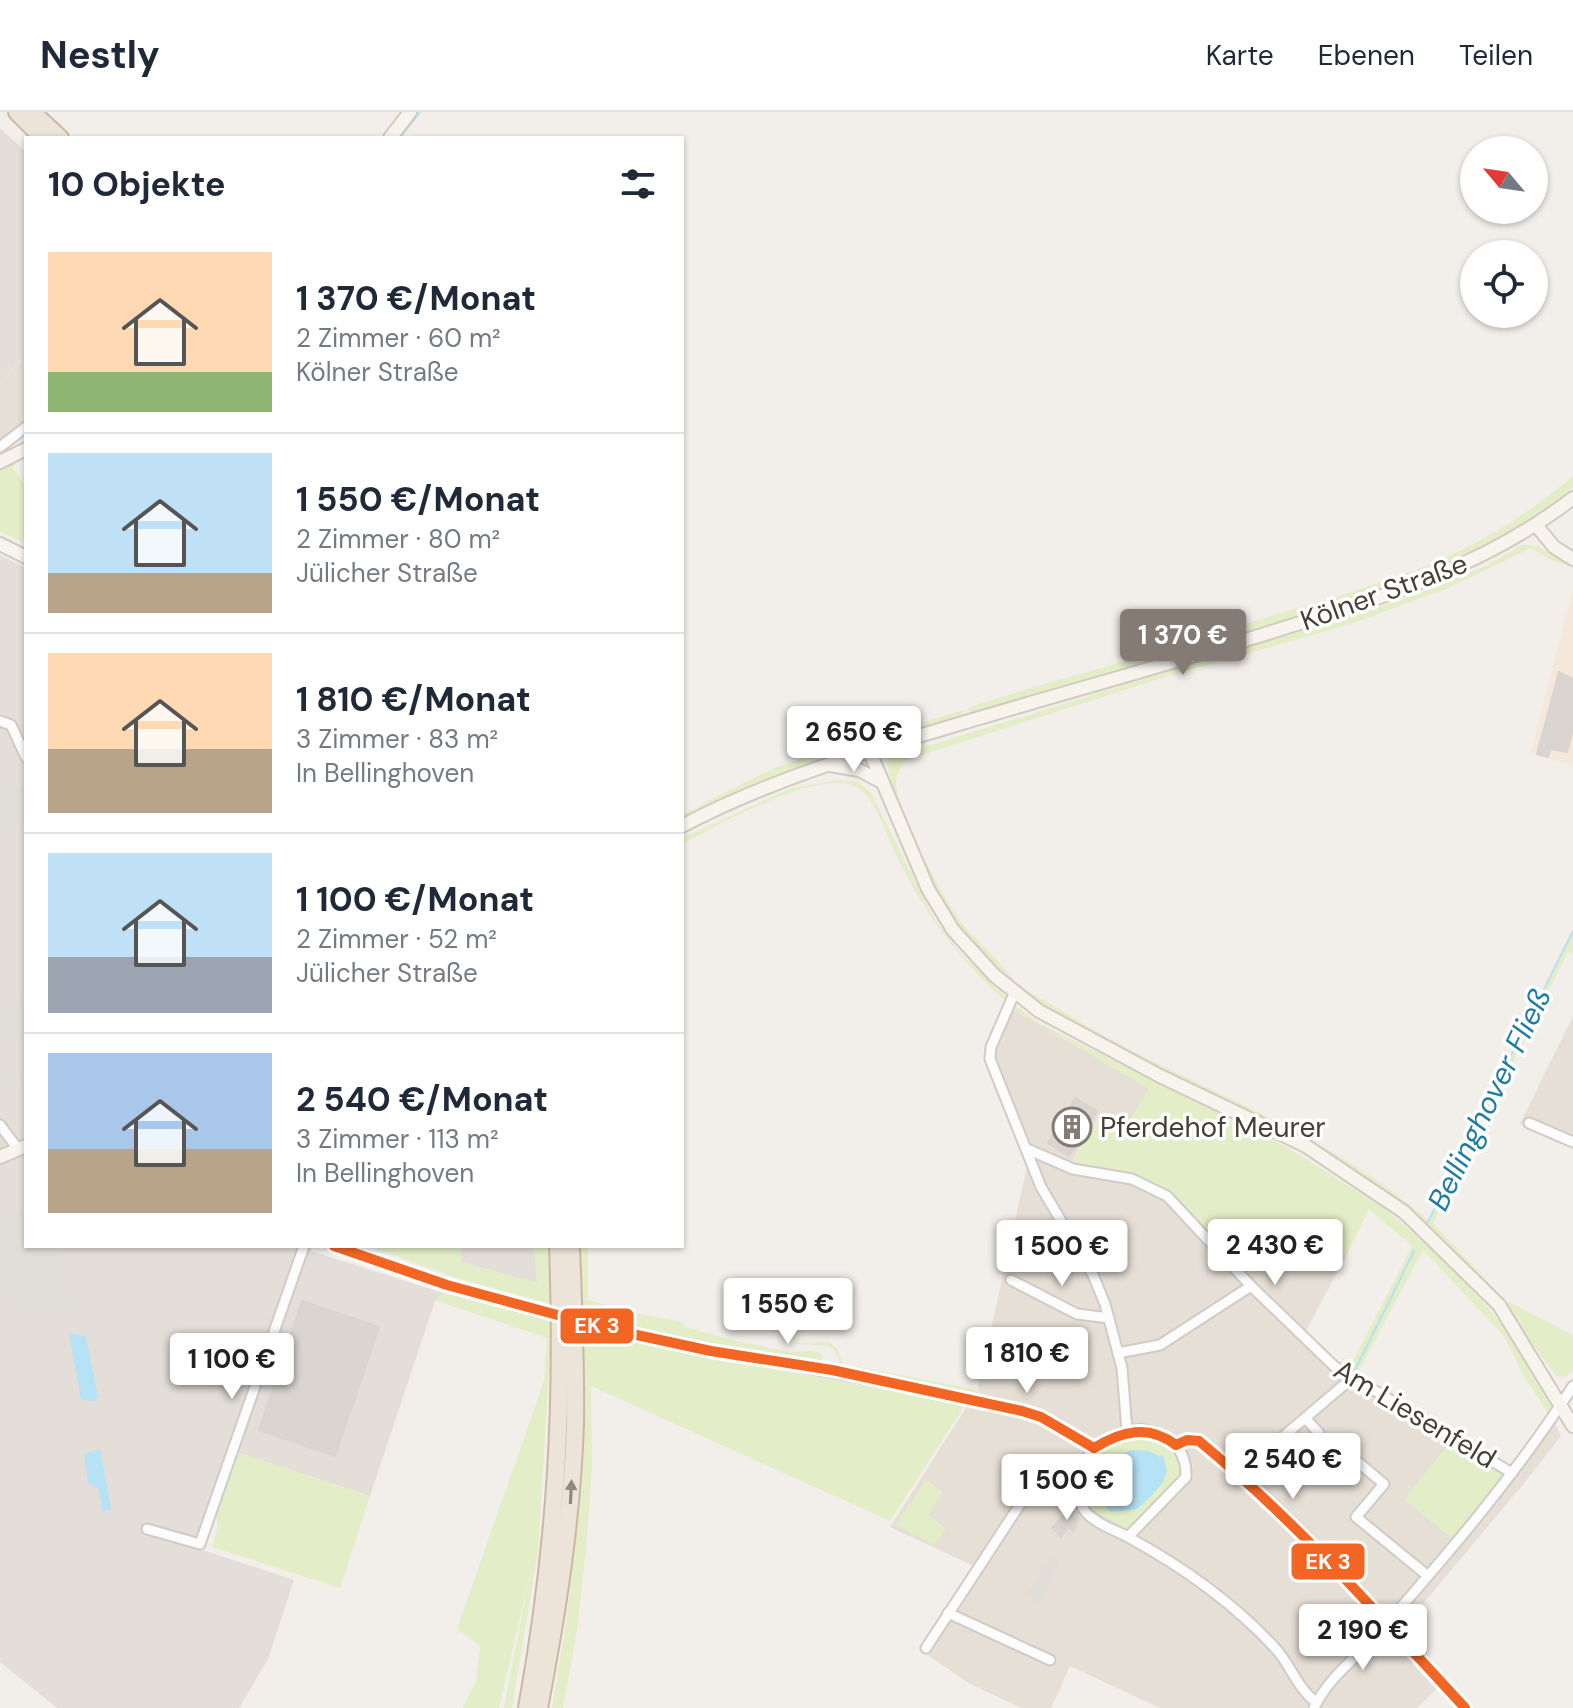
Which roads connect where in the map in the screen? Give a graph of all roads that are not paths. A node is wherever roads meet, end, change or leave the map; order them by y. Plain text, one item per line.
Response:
1 (17, 112) edge
2 (32, 112) edge
3 (410, 112) edge
4 (41, 136) edge
5 (58, 136) edge
6 (392, 136) edge
7 (24, 429) edge
8 (0, 447) edge
9 (24, 450) edge
10 (0, 462) edge
11 (1573, 498) edge
12 (1536, 525) junction
13 (0, 544) edge
14 (24, 556) edge
15 (1573, 559) edge
16 (0, 721) edge
17 (869, 750) junction
18 (24, 753) edge
19 (827, 765) junction
20 (880, 781) junction
21 (684, 825) edge
22 (1014, 994) junction
23 (1529, 1123) dead end
24 (0, 1125) edge
25 (1573, 1142) edge
26 (24, 1147) edge
27 (1027, 1149) junction
28 (0, 1157) edge
29 (303, 1248) edge
30 (340, 1248) edge
31 (558, 1248) edge
32 (571, 1248) edge
33 (1011, 1280) dead end
34 (1251, 1286) junction
35 (1109, 1318) junction
36 (1118, 1353) junction
37 (1351, 1379) junction
38 (1573, 1386) edge
39 (1561, 1404) junction
40 (1305, 1418) junction
41 (1573, 1426) edge
42 (1127, 1431) junction
43 (1319, 1433) dead end
44 (1176, 1445) junction
45 (1272, 1446) dead end
46 (1094, 1448) junction
47 (1353, 1458) dead end
48 (1512, 1473) junction
49 (1077, 1492) junction
50 (147, 1529) dead end
51 (1128, 1537) junction
52 (1428, 1576) junction
53 (948, 1613) junction
54 (1386, 1624) junction
55 (926, 1648) dead end
56 (1050, 1660) dead end
57 (1315, 1705) edge
58 (527, 1708) edge
59 (539, 1708) edge
60 (1465, 1708) edge

1 - 4 highway
2 - 5 highway
3 - 6 main road
7 - 8 street
9 - 10 main road
11 - 12 main road, Kölner Straße
12 - 15 main road
12 - 17 main road, Kölner Straße
13 - 14 main road
16 - 18 street
17 - 19 main road, Kölner Straße
17 - 20 main road
19 - 20 main road
19 - 21 main road, Kölner Straße
20 - 22 main road
22 - 27 street
22 - 39 main road
23 - 25 street
24 - 26 street
26 - 28 main road
27 - 34 street, Am Liesenfeld
27 - 35 street
29 - 50 street
30 - 46 street, bridge
31 - 58 highway
59 -> 32 highway
33 - 35 street
34 - 36 street
34 - 37 street, Am Liesenfeld
35 - 36 street
36 - 42 street
37 - 40 street
37 - 48 street, Am Liesenfeld
38 - 39 street
39 - 41 main road
39 - 48 street
40 - 43 street
40 - 45 street
42 - 44 street
42 - 46 street
44 - 51 street
44 - 54 street
46 - 49 street
47 - 52 street
48 - 52 street
49 - 51 street
49 - 53 street
51 - 57 street
52 - 54 street
53 - 55 street
53 - 56 street
54 - 57 street
54 - 60 street

